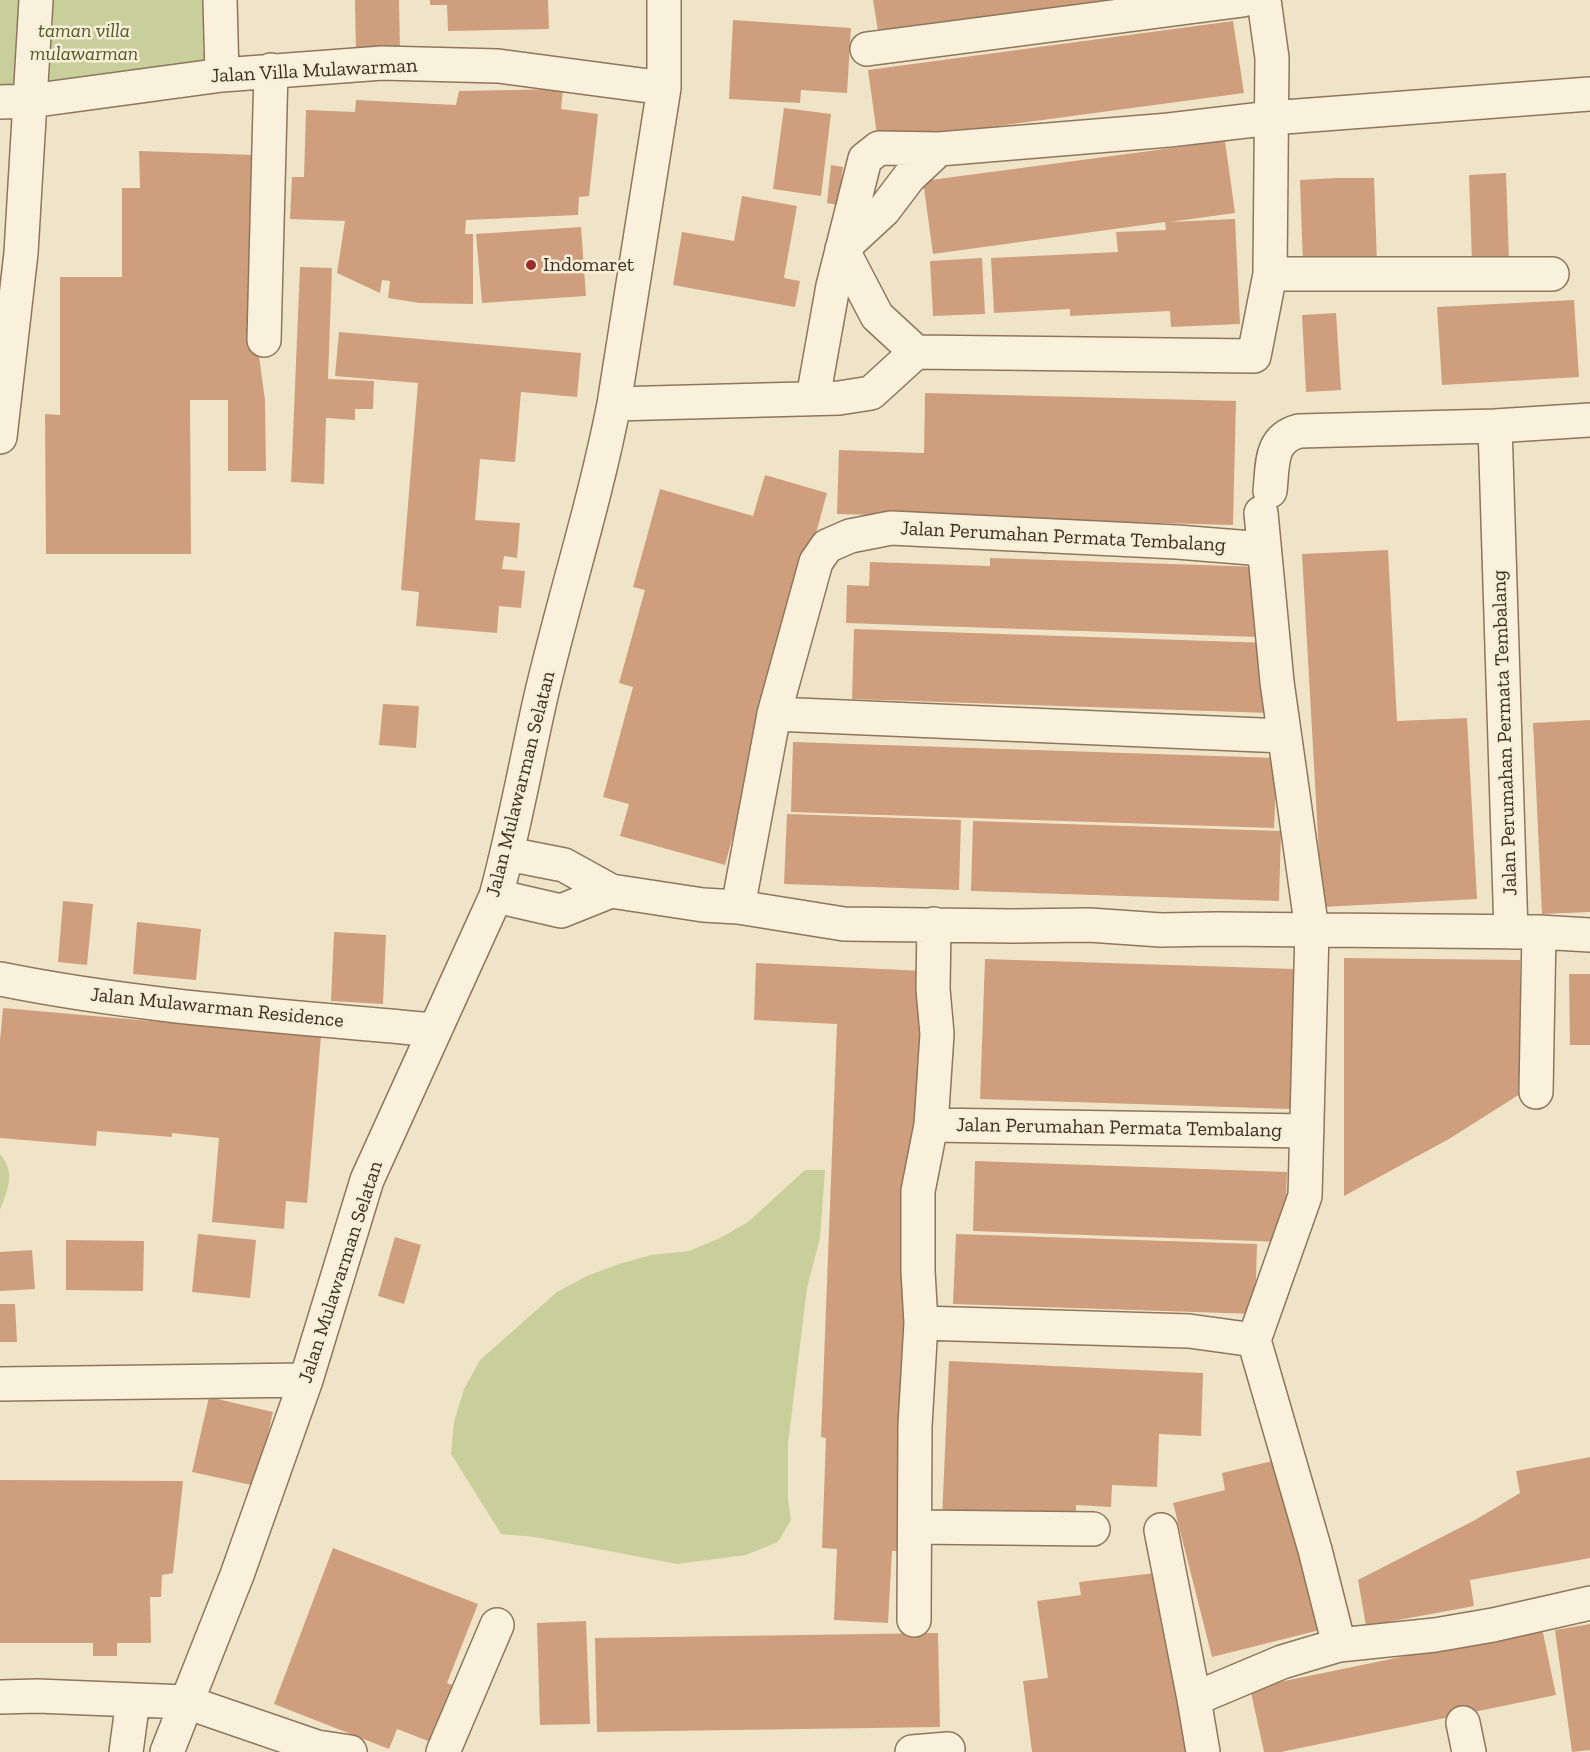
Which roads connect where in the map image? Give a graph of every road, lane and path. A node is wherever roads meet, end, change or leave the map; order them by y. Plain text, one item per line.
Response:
1 (36, 0) edge
2 (220, 0) edge
3 (664, 0) edge
4 (1243, 0) edge
5 (1264, 0) edge
6 (867, 49) dead end
7 (271, 70) junction
8 (222, 75) junction
9 (664, 88) junction
10 (1590, 94) edge
11 (15, 101) edge
12 (1271, 118) junction
13 (939, 149) junction
14 (842, 249) junction
15 (1270, 274) junction
16 (1552, 274) dead end
17 (264, 340) dead end
18 (916, 352) junction
19 (813, 398) junction
20 (614, 404) junction
21 (1590, 420) edge
22 (1495, 426) junction
23 (0, 437) edge
24 (1264, 549) junction
25 (774, 714) junction
26 (1284, 736) junction
27 (508, 854) junction
28 (611, 891) junction
29 (496, 896) junction
30 (738, 907) junction
31 (934, 924) junction
32 (1312, 930) junction
33 (1525, 932) junction
34 (1590, 935) edge
35 (0, 979) edge
36 (434, 1030) junction
37 (1536, 1092) dead end
38 (931, 1125) junction
39 (1307, 1131) junction
40 (921, 1323) junction
41 (1254, 1340) junction
42 (306, 1380) junction
43 (0, 1384) edge
44 (916, 1527) junction
45 (1093, 1530) dead end
46 (1161, 1530) dead end
47 (1590, 1603) edge
48 (914, 1620) dead end
49 (497, 1625) dead end
50 (1339, 1646) junction
51 (0, 1697) edge
52 (1194, 1699) junction
53 (133, 1700) junction
54 (186, 1702) junction
55 (948, 1749) dead end
56 (126, 1752) edge
57 (168, 1752) edge
58 (351, 1752) edge
59 (443, 1752) edge
60 (912, 1752) edge
61 (1203, 1752) edge

1 - 11 street
2 - 8 street
3 - 9 street, Jalan Mulawarman Selatan
4 - 6 street
5 - 12 street
7 - 8 street, Jalan Villa Mulawarman
7 - 9 street, Jalan Villa Mulawarman
7 - 17 street
8 - 11 street, Jalan Villa Mulawarman
9 - 20 street, Jalan Mulawarman Selatan
10 - 12 street
11 - 23 street
12 - 13 street
12 - 15 street
13 - 14 street
13 - 14 street
14 - 18 street
14 - 19 street
15 - 16 street
15 - 18 street
18 - 19 street
19 - 20 street
20 - 27 street, Jalan Mulawarman Selatan
21 - 22 street
22 - 24 street
22 - 33 street, Jalan Perumahan Permata Tembalang
24 - 25 street, Jalan Perumahan Permata Tembalang
24 - 26 street
25 - 26 street
25 - 30 street, Jalan Perumahan Permata Tembalang
26 - 32 street
27 - 28 street
27 - 29 street, Jalan Mulawarman Selatan
28 - 29 street
28 - 30 street
29 - 36 street, Jalan Mulawarman Selatan
30 - 31 street
31 - 32 street
31 - 38 street, Jalan Perumahan Permata Tembalang
32 - 33 street
32 - 39 street
33 - 34 street
33 - 37 street, Jalan Perumahan Permata Tembalang
35 - 36 street, Jalan Mulawarman Residence
36 - 42 street, Jalan Mulawarman Selatan
38 - 39 street, Jalan Perumahan Permata Tembalang
38 - 40 street, Jalan Perumahan Permata Tembalang
39 - 41 street
40 - 41 street
40 - 44 street, Jalan Perumahan Permata Tembalang
41 - 50 street
42 - 43 street
42 - 54 street, Jalan Mulawarman Selatan
44 - 45 street
44 - 48 street, Jalan Perumahan Permata Tembalang
46 - 52 street
47 - 50 street
49 - 59 street
50 - 52 street
51 - 53 street
52 - 61 street
53 - 54 street
53 - 56 street
54 - 57 street, Jalan Mulawarman Selatan
54 - 58 street
55 - 60 street

